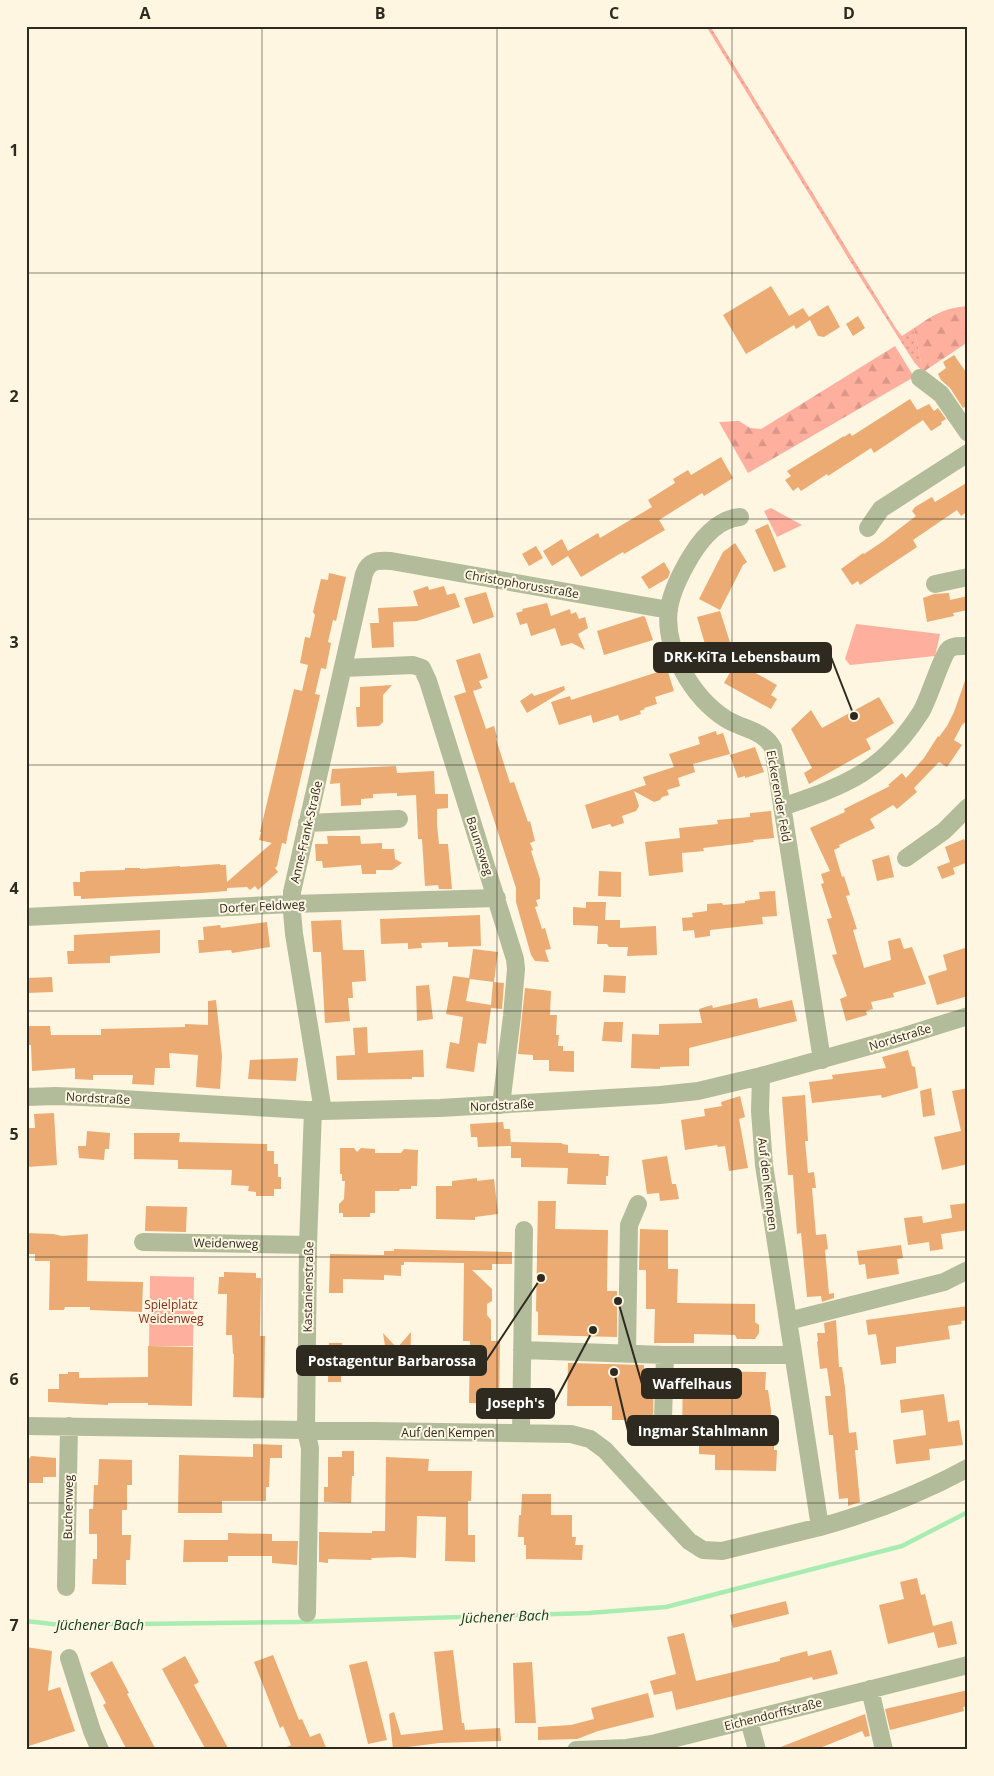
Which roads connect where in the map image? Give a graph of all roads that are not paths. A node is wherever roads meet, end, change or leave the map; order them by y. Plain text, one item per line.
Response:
1 (920, 378) dead end
2 (968, 433) edge
3 (968, 453) edge
4 (740, 517) dead end
5 (868, 528) dead end
6 (375, 561) joint
7 (968, 577) edge
8 (935, 584) dead end
9 (669, 610) junction
10 (968, 646) edge
11 (344, 668) junction
12 (968, 807) edge
13 (782, 808) junction
14 (399, 819) dead end
15 (307, 823) junction
16 (906, 858) dead end
17 (497, 898) junction
18 (292, 904) junction
19 (26, 918) edge
20 (968, 1016) edge
21 (822, 1060) junction
22 (761, 1076) junction
23 (26, 1097) edge
24 (502, 1105) junction
25 (318, 1111) junction
26 (638, 1204) dead end
27 (524, 1230) dead end
28 (143, 1242) dead end
29 (308, 1245) junction
30 (968, 1270) edge
31 (788, 1321) junction
32 (522, 1350) junction
33 (627, 1353) junction
34 (665, 1355) junction
35 (793, 1355) junction
36 (663, 1419) dead end
37 (26, 1426) edge
38 (69, 1426) junction
39 (306, 1430) junction
40 (520, 1433) junction
41 (965, 1471) edge
42 (820, 1527) junction
43 (66, 1588) dead end
44 (307, 1613) dead end
45 (69, 1658) dead end
46 (968, 1665) edge
47 (870, 1689) junction
48 (749, 1720) junction
49 (100, 1750) edge
50 (576, 1750) edge
51 (757, 1750) edge
52 (884, 1750) edge

1 - 2 street
3 - 5 street
4 - 9 street, Eickerender Feld
6 - 9 street, Christophorusstraße
6 - 11 street, Anne-Frank-Straße
7 - 8 street
9 - 13 street, Eickerender Feld
10 - 13 street
11 - 15 street, Anne-Frank-Straße
11 - 17 street, Baumsweg
12 - 16 street
13 - 21 street, Eickerender Feld
14 - 15 street
15 - 18 street, Anne-Frank-Straße
17 - 18 street, Dorfer Feldweg
17 - 24 street, Baumsweg
18 - 19 street, Dorfer Feldweg
18 - 25 street, Anne-Frank-Straße
20 - 21 street, Nordstraße
21 - 22 street, Nordstraße
22 - 24 street, Nordstraße
22 - 31 street, Auf den Kempen
23 - 25 street, Nordstraße
24 - 25 street, Nordstraße
25 - 29 street, Kastanienstraße
26 - 33 street
27 - 32 street
28 - 29 street, Weidenweg
29 - 39 street, Kastanienstraße
30 - 31 street
31 - 35 street, Auf den Kempen
32 - 33 street
32 - 40 street
33 - 34 street
34 - 35 street
34 - 36 street
35 - 42 street, Auf den Kempen
37 - 38 street, Auf den Kempen
38 - 39 street, Auf den Kempen
38 - 43 street, Buchenweg
39 - 40 street, Auf den Kempen
39 - 44 street, Kastanienstraße
40 - 42 street, Auf den Kempen
41 - 42 street, Auf den Kempen
45 - 49 street
46 - 47 street, Eichendorffstraße
47 - 48 street, Eichendorffstraße
47 - 52 street
48 - 50 street, Eichendorffstraße
48 - 51 street

